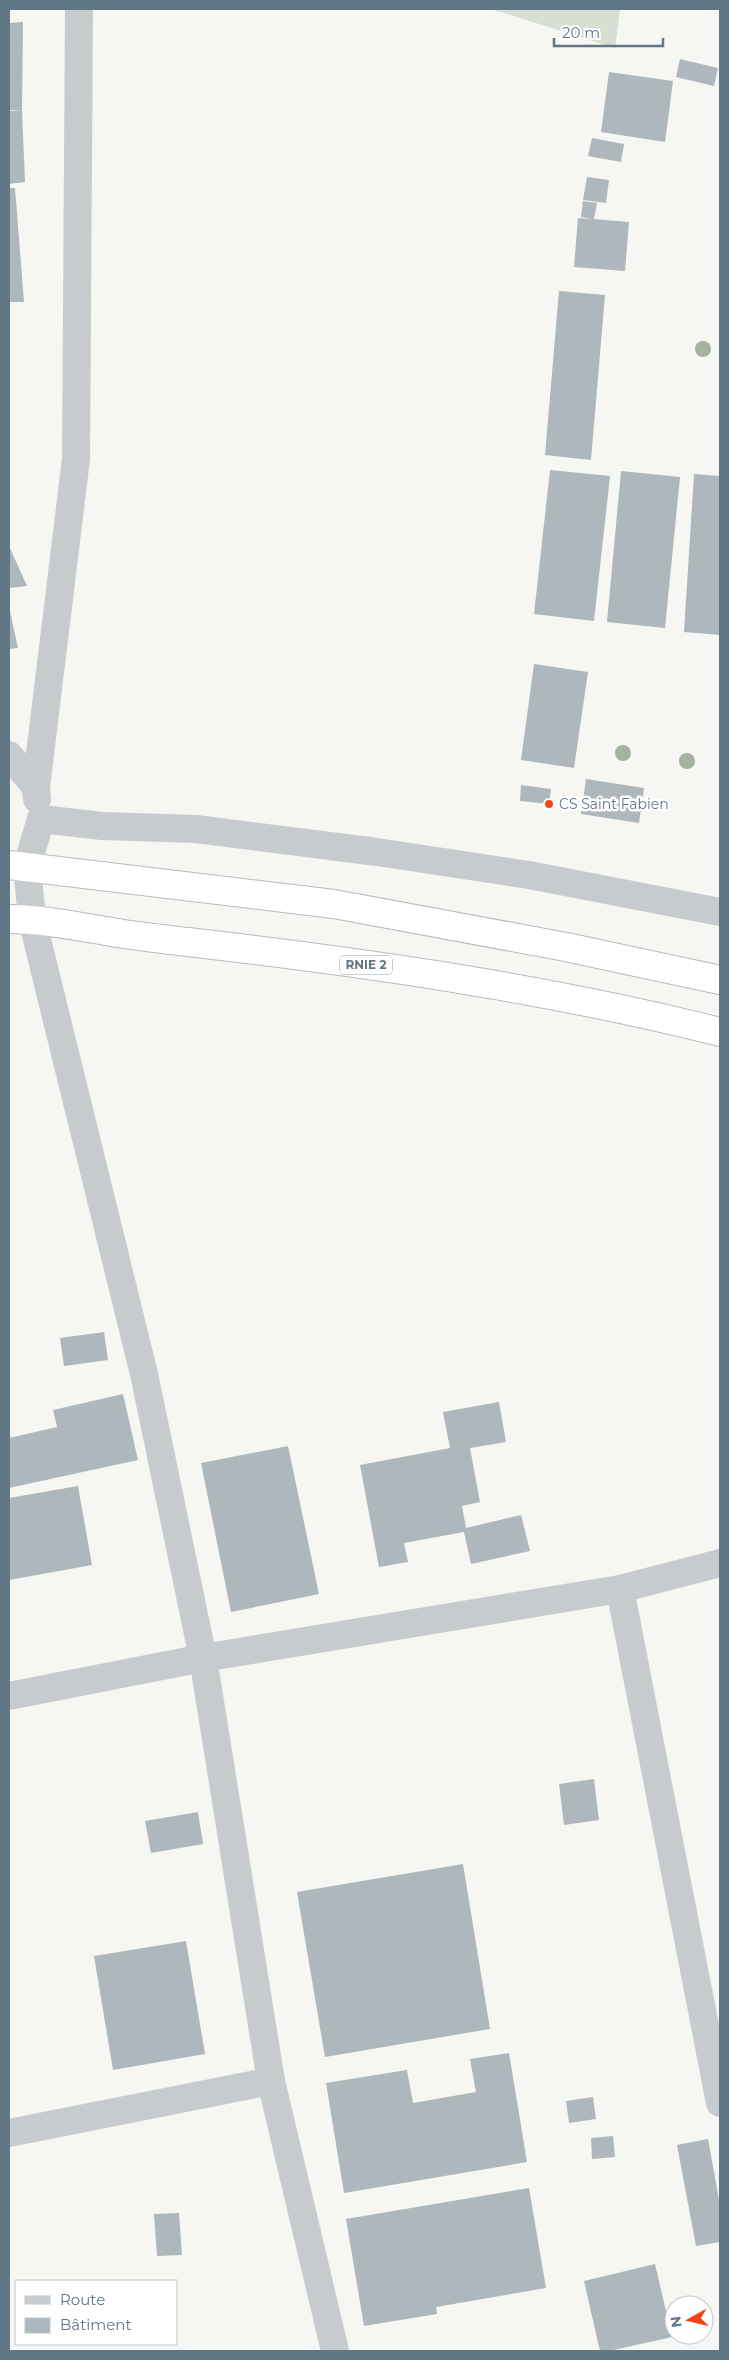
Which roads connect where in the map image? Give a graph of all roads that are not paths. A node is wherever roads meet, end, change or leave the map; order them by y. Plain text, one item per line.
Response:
1 (79, 9) edge
2 (9, 755) edge
3 (36, 788) junction
4 (41, 820) junction
5 (18, 865) edge
6 (720, 912) edge
7 (20, 919) edge
8 (720, 980) edge
9 (720, 1032) edge
10 (720, 1564) edge
11 (620, 1589) junction
12 (203, 1658) junction
13 (9, 1696) edge
14 (709, 1988) edge
15 (271, 2081) junction
16 (720, 2103) edge
17 (9, 2133) edge
18 (335, 2351) edge

1 - 3 street
2 - 3 street
3 - 4 street
4 - 5 street
4 - 6 street
5 - 7 street
5 - 8 highway
7 - 9 highway, RNIE 2 / RNIE 2
7 - 12 street
10 - 11 street
11 - 12 street
11 - 14 street
12 - 13 street
12 - 15 street
14 - 16 street
15 - 17 street
15 - 18 street

